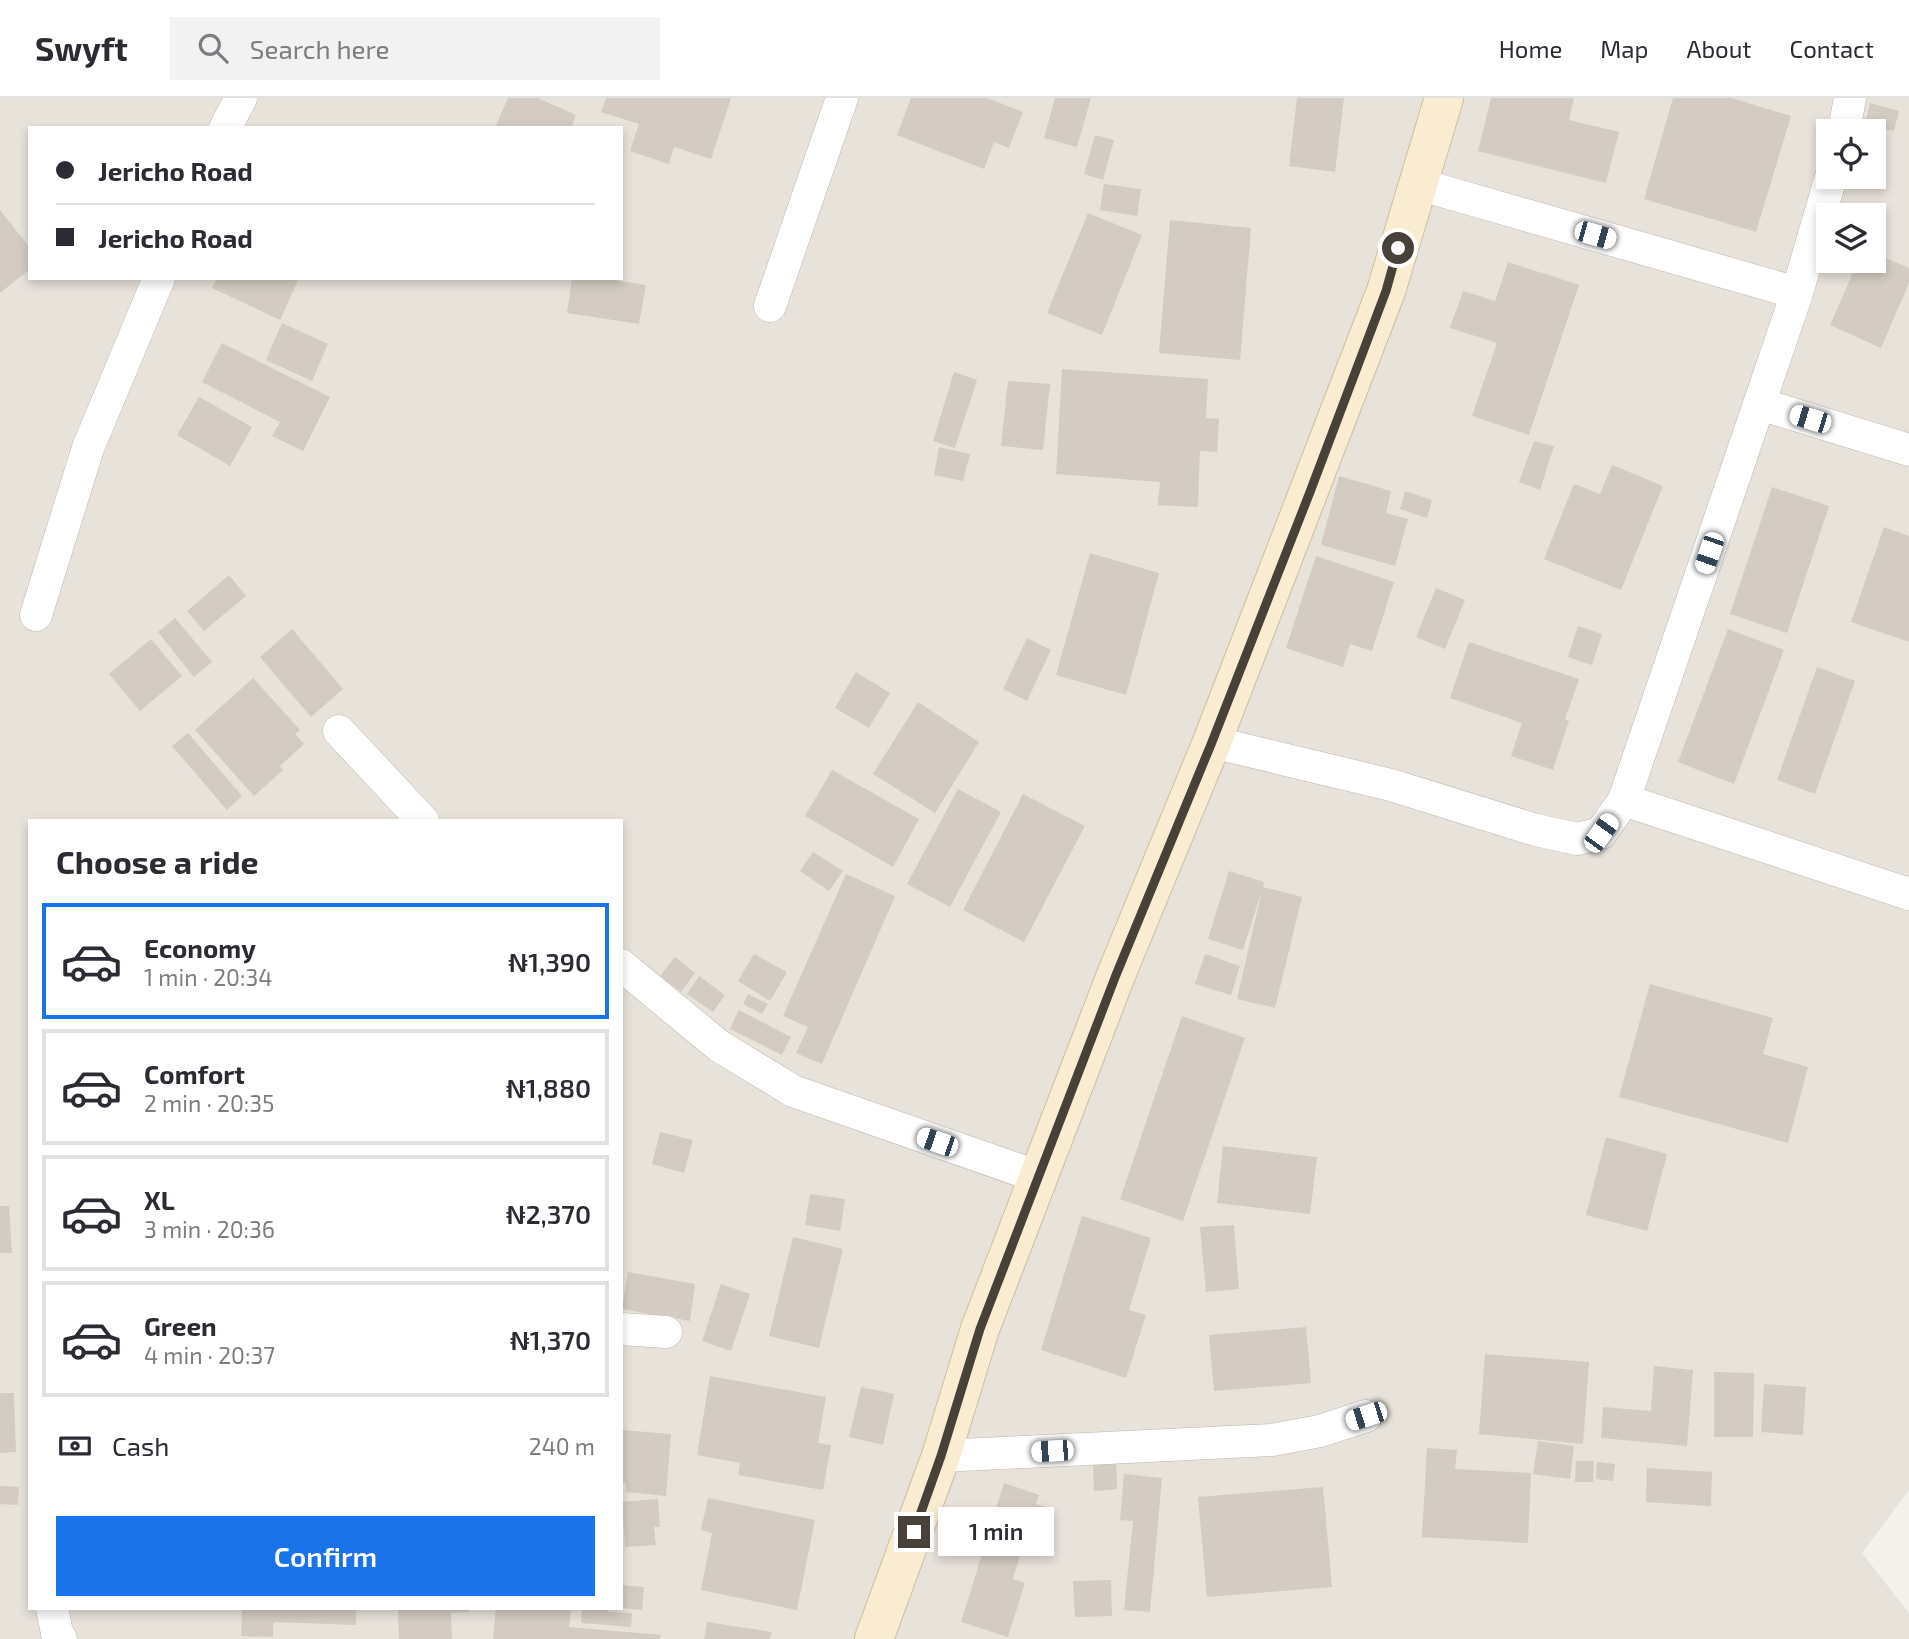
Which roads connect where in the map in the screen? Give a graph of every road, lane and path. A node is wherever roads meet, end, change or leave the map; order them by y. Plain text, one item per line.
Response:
1 (241, 98) edge
2 (842, 98) edge
3 (1444, 98) edge
4 (1850, 98) edge
5 (1846, 119) edge
6 (226, 126) edge
7 (1418, 184) junction
8 (1827, 189) edge
9 (158, 280) edge
10 (1797, 293) junction
11 (770, 306) dead end
12 (1760, 404) junction
13 (1909, 450) edge
14 (36, 615) dead end
15 (340, 732) dead end
16 (1212, 742) junction
17 (1624, 800) junction
18 (421, 819) edge
19 (1909, 894) edge
20 (623, 967) edge
21 (1039, 1177) junction
22 (623, 1329) edge
23 (666, 1332) dead end
24 (1366, 1416) dead end
25 (941, 1456) junction
26 (52, 1610) edge
27 (61, 1639) edge
28 (874, 1639) edge

1 - 6 street
2 - 11 street
3 - 7 street
4 - 5 street
7 - 10 street
7 - 16 street
8 - 10 street
9 - 14 street
10 - 12 street
12 - 13 street
12 - 17 street
15 - 18 street
16 - 17 street
16 - 21 street
17 - 19 street
20 - 21 street
21 - 25 street
22 - 23 street
24 - 25 street
25 - 28 street
26 - 27 street

